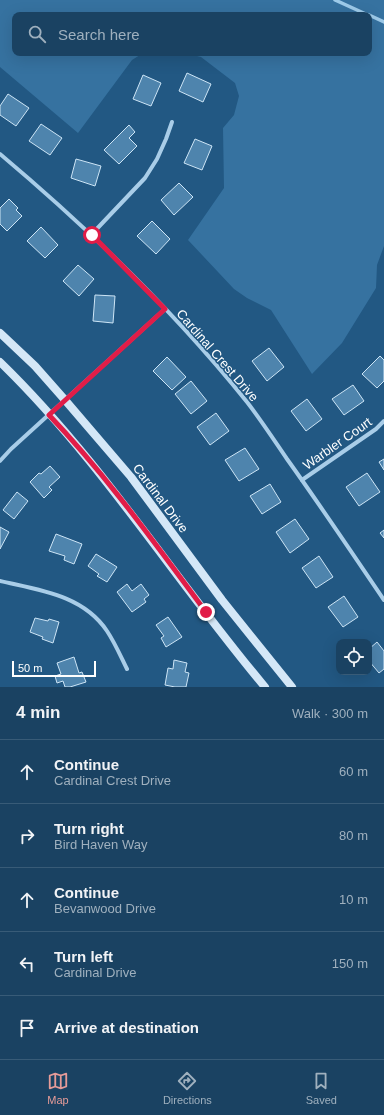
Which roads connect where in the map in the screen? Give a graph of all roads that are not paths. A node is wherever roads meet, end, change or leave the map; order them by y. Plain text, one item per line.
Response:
1 (172, 122) dead end
2 (0, 154) edge
3 (92, 235) junction
4 (165, 309) junction
5 (0, 333) edge
6 (0, 362) edge
7 (66, 400) junction
8 (49, 415) junction
9 (384, 421) edge
10 (0, 461) edge
11 (302, 480) junction
12 (0, 582) edge
13 (384, 600) edge
14 (127, 669) dead end
15 (265, 687) edge
16 (292, 687) edge

1 - 3 street
2 - 3 street, Cardinal Crest Drive
3 - 4 street, Cardinal Crest Drive
4 - 7 street
4 - 11 street, Cardinal Crest Drive
5 - 7 main road, Cardinal Drive
6 - 8 main road
7 - 8 street
7 - 16 main road, Cardinal Drive
8 - 10 street
8 - 15 main road
9 - 11 street, Warbler Court
11 - 13 street, Cardinal Crest Drive
12 - 14 street

